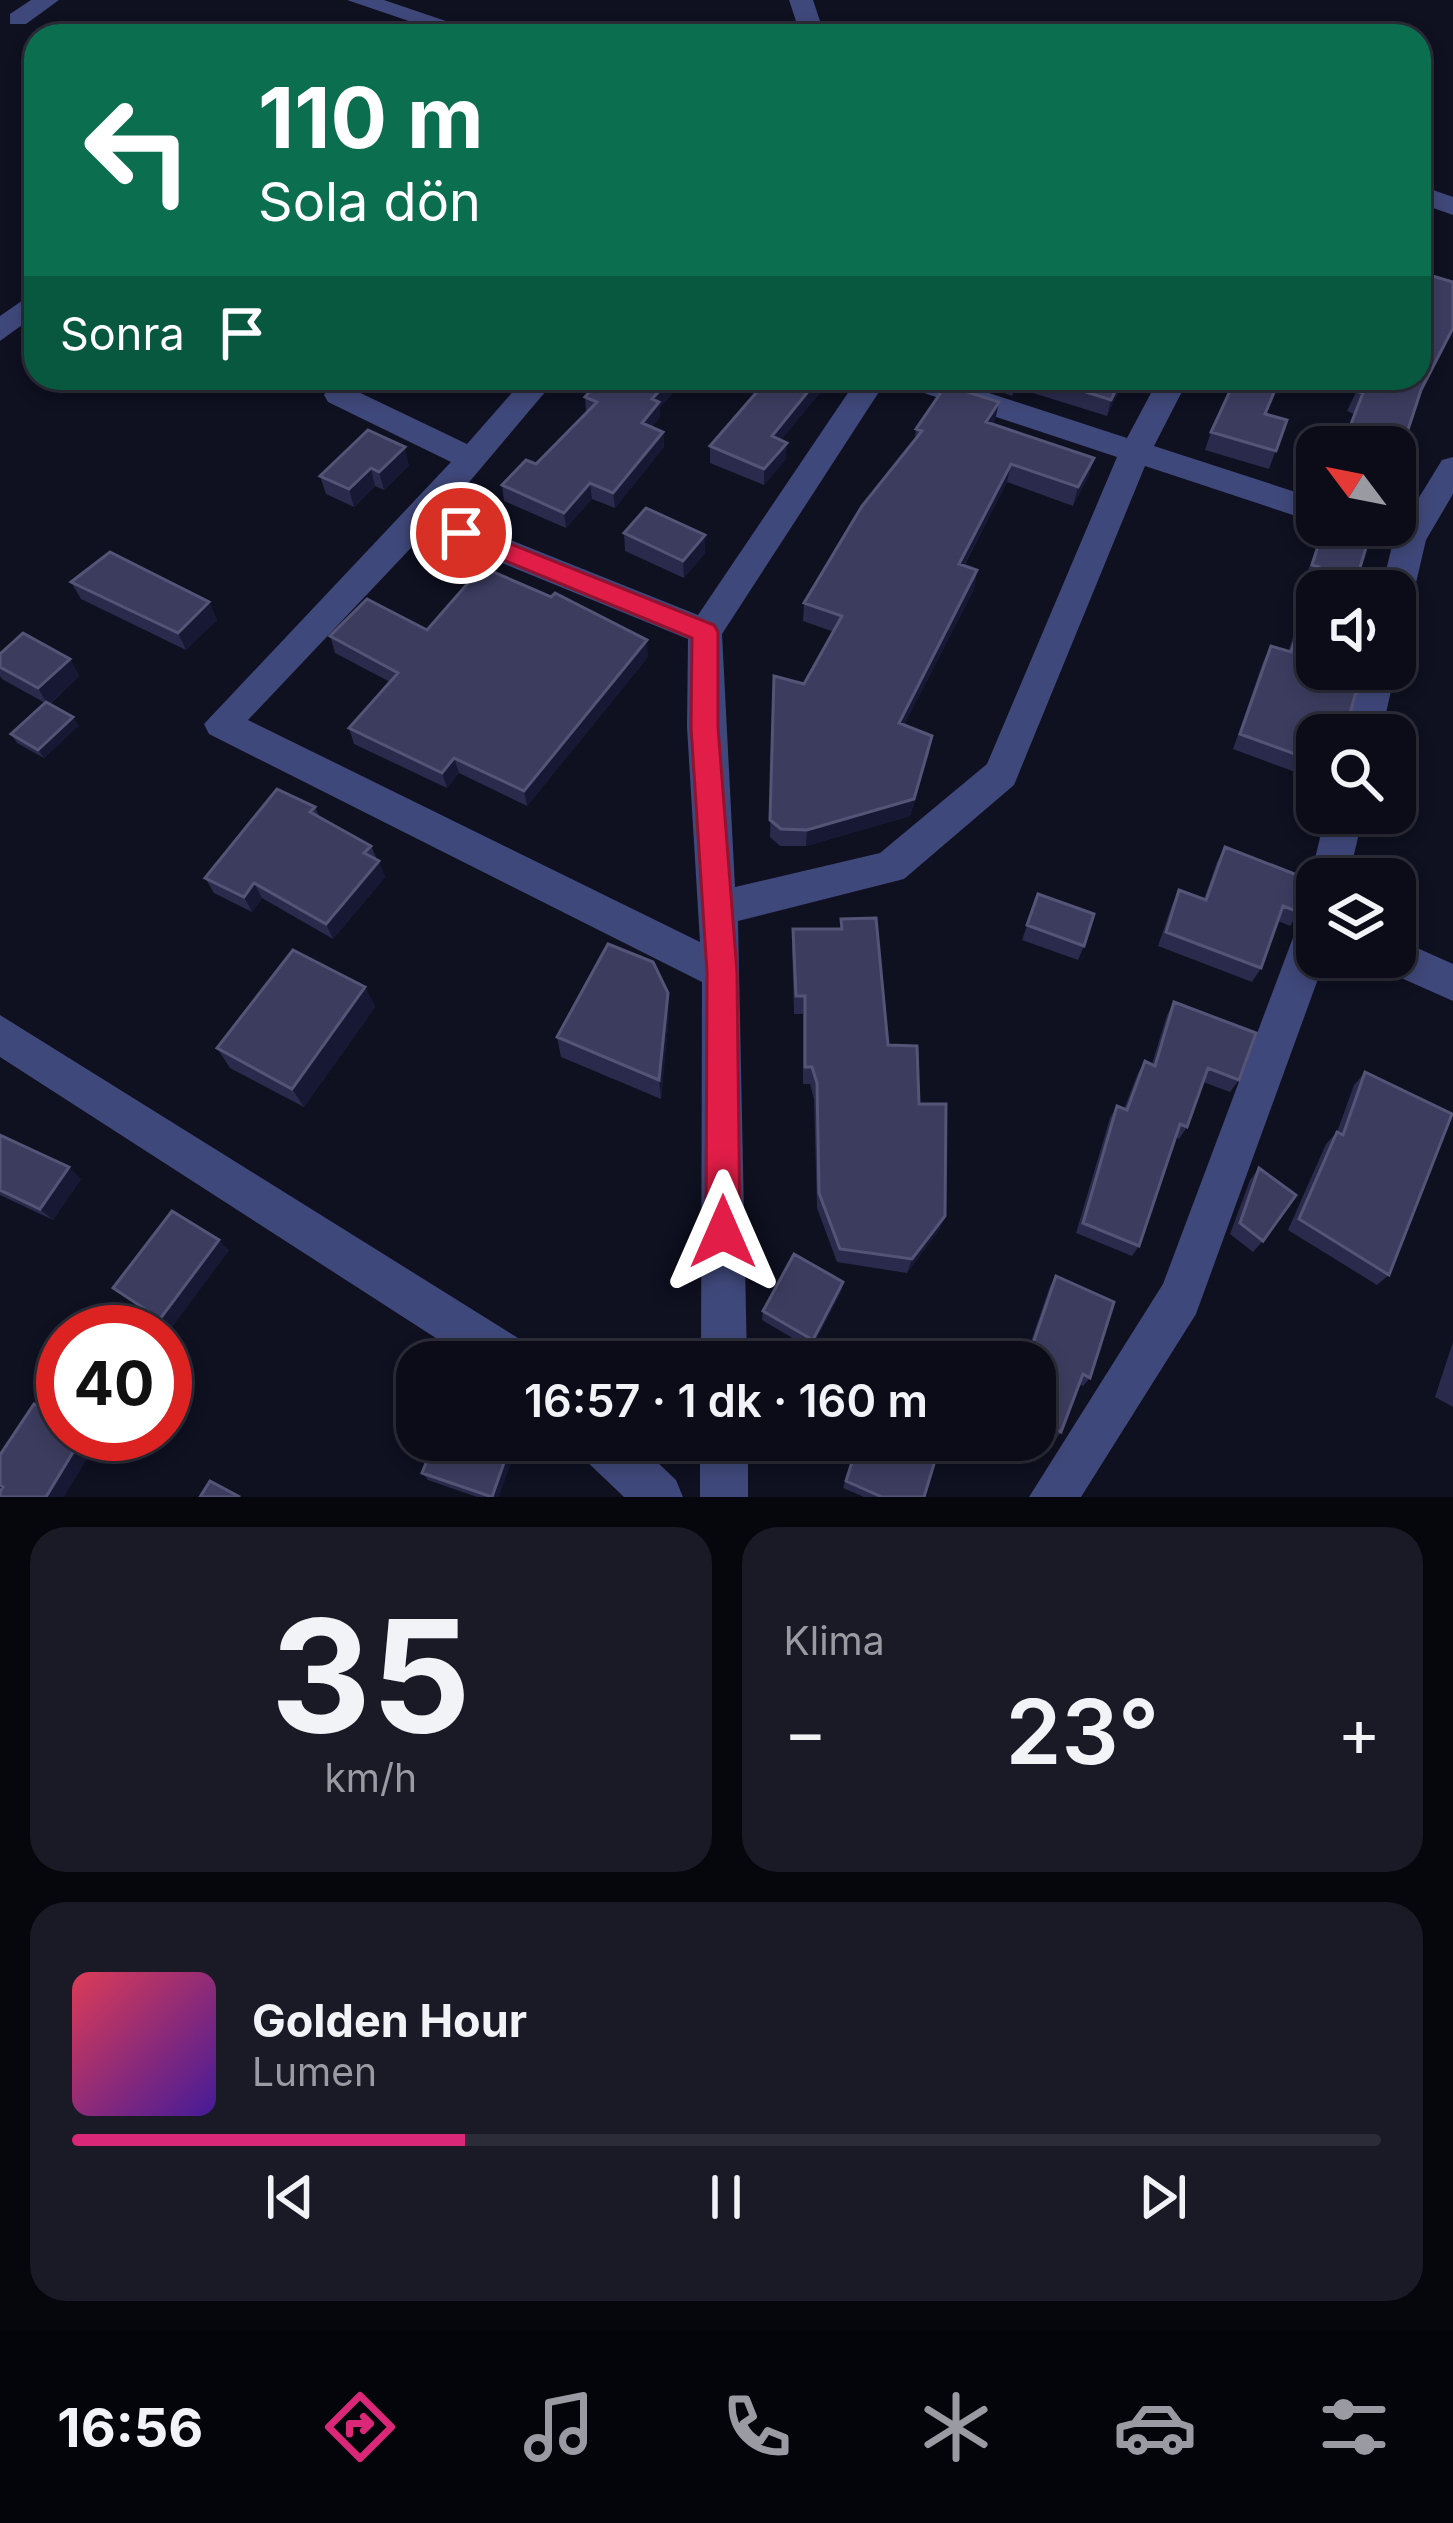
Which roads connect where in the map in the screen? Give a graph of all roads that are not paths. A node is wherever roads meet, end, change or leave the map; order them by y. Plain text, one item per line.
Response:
1 (47, 0) edge
2 (359, 0) edge
3 (18, 20) dead end
4 (438, 24) edge
5 (24, 311) edge
6 (0, 331) edge
7 (531, 390) edge
8 (867, 390) edge
9 (945, 390) edge
10 (1168, 390) edge
11 (339, 395) dead end
12 (1134, 454) junction
13 (469, 458) junction
14 (1453, 469) edge
15 (1296, 504) edge
16 (421, 517) junction
17 (1416, 529) edge
18 (705, 632) junction
19 (715, 909) junction
20 (1416, 966) edge
21 (722, 972) junction
22 (1298, 978) edge
23 (1453, 983) edge
24 (0, 1034) edge
25 (482, 1341) edge
26 (724, 1341) edge
27 (621, 1461) edge
28 (724, 1461) edge
29 (659, 1497) edge
30 (724, 1497) edge
31 (1053, 1497) edge

1 - 3 street
2 - 4 street
5 - 6 street
7 - 13 street
8 - 18 street
9 - 12 street
10 - 12 street
11 - 13 street
12 - 15 street
12 - 19 street
13 - 16 street
14 - 17 street
16 - 18 street
16 - 21 street
18 - 19 street
19 - 21 street
20 - 23 street
21 - 26 street
22 - 31 street
24 - 25 street
27 - 29 street
28 - 30 street

